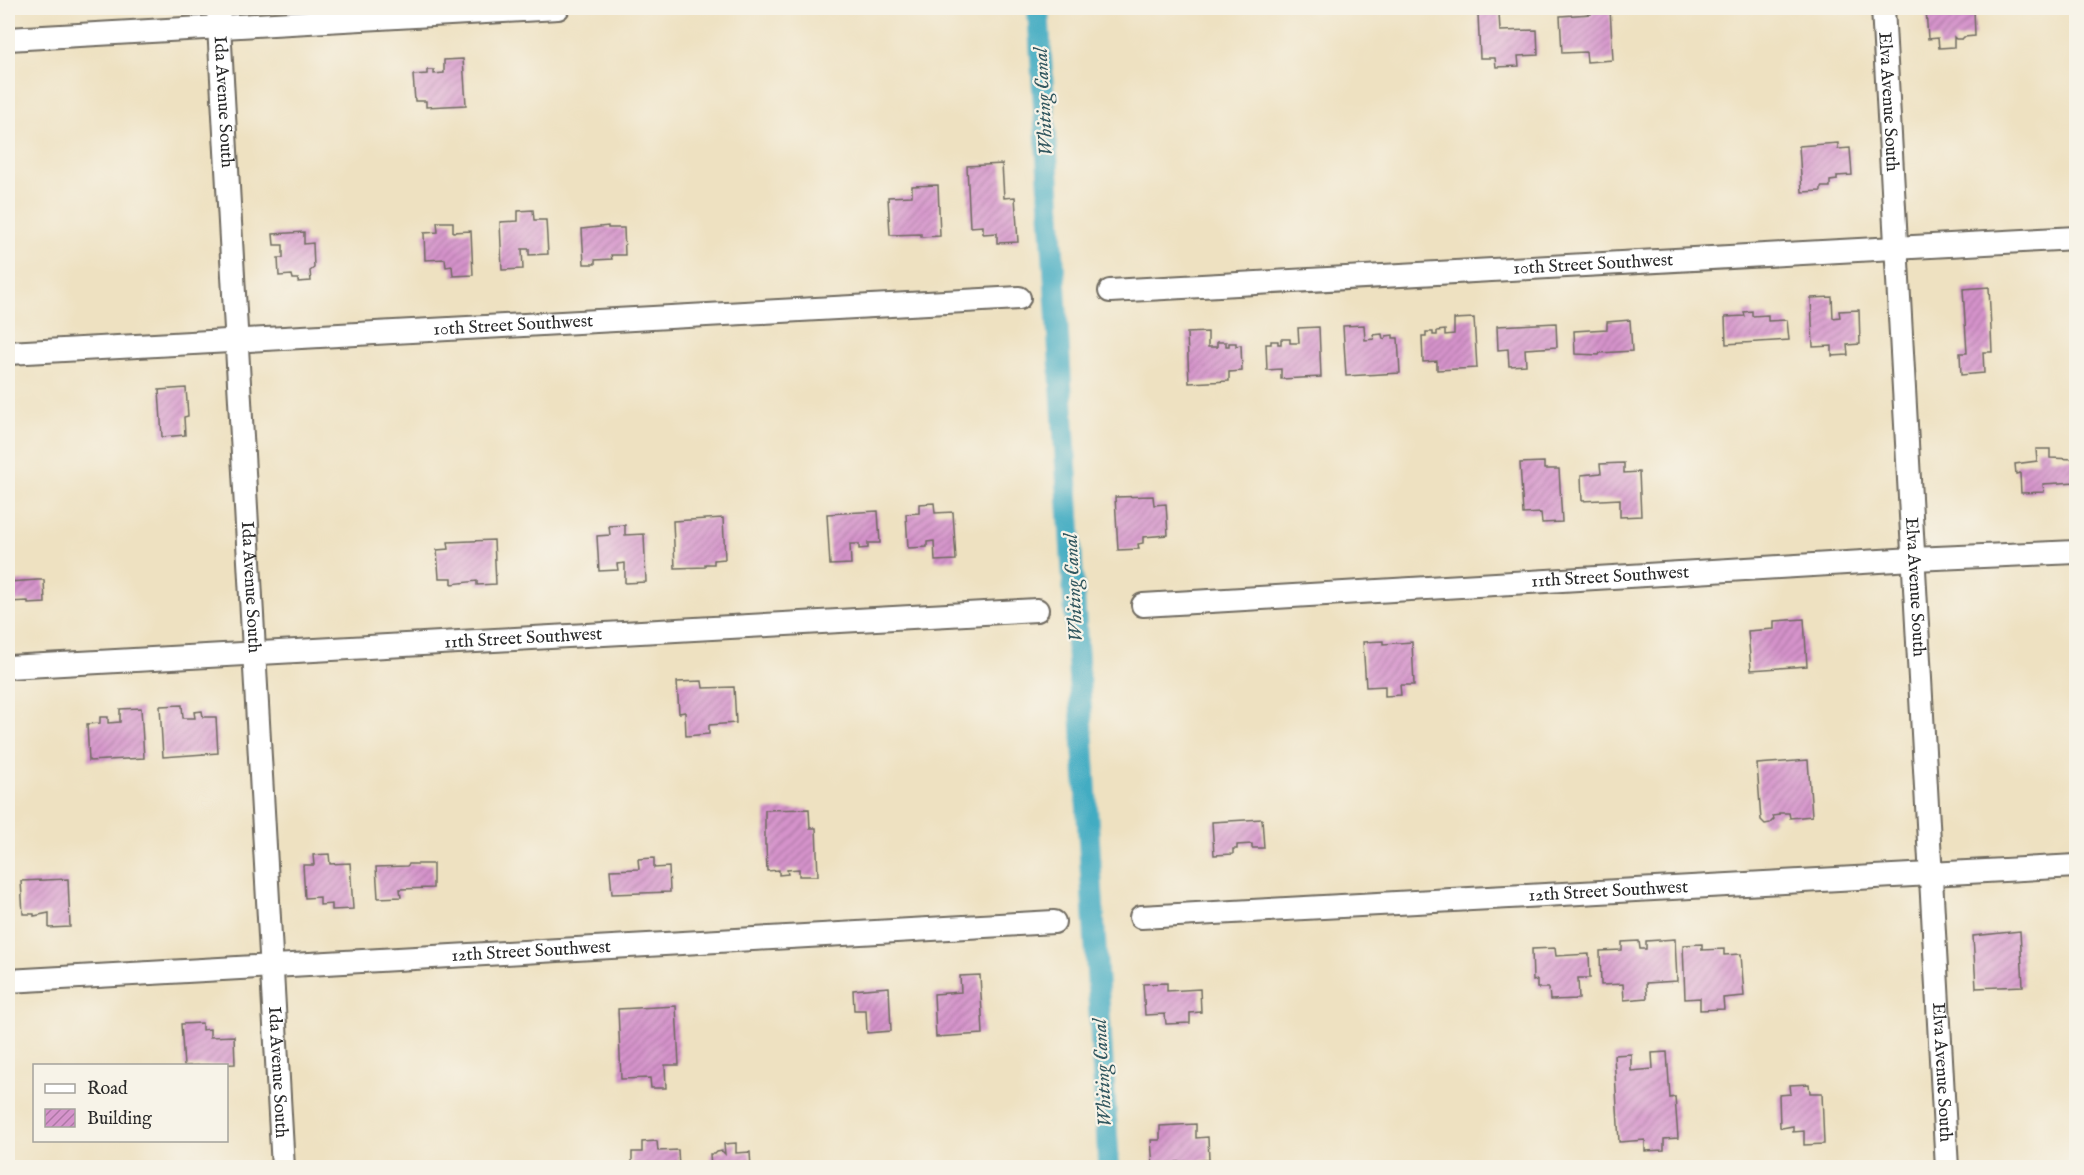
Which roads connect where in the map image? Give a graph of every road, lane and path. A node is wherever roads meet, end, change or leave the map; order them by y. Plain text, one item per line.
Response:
1 (558, 8) edge
2 (1883, 8) edge
3 (218, 17) edge
4 (8, 39) edge
5 (2076, 238) edge
6 (1896, 247) junction
7 (1110, 291) dead end
8 (1018, 298) dead end
9 (236, 340) junction
10 (8, 353) edge
11 (2076, 552) edge
12 (1913, 560) junction
13 (1143, 605) dead end
14 (1037, 610) dead end
15 (255, 653) junction
16 (8, 667) edge
17 (2076, 866) edge
18 (1930, 872) junction
19 (1141, 917) dead end
20 (1054, 922) dead end
21 (272, 966) junction
22 (8, 981) edge
23 (283, 1167) edge
24 (1947, 1167) edge

1 - 3 street
2 - 6 street, Elva Avenue South
3 - 4 street
3 - 9 street, Ida Avenue South
5 - 6 street, 10th Street Southwest
6 - 7 street, 10th Street Southwest
6 - 12 street, Elva Avenue South
8 - 9 street, 10th Street Southwest
9 - 10 street, 10th Street Southwest
9 - 15 street, Ida Avenue South
11 - 12 street, 11th Street Southwest
12 - 13 street, 11th Street Southwest
12 - 18 street, Elva Avenue South
14 - 15 street, 11th Street Southwest
15 - 16 street, 11th Street Southwest
15 - 21 street, Ida Avenue South
17 - 18 street, 12th Street Southwest
18 - 19 street, 12th Street Southwest
18 - 24 street, Elva Avenue South
20 - 21 street, 12th Street Southwest
21 - 22 street, 12th Street Southwest
21 - 23 street, Ida Avenue South

